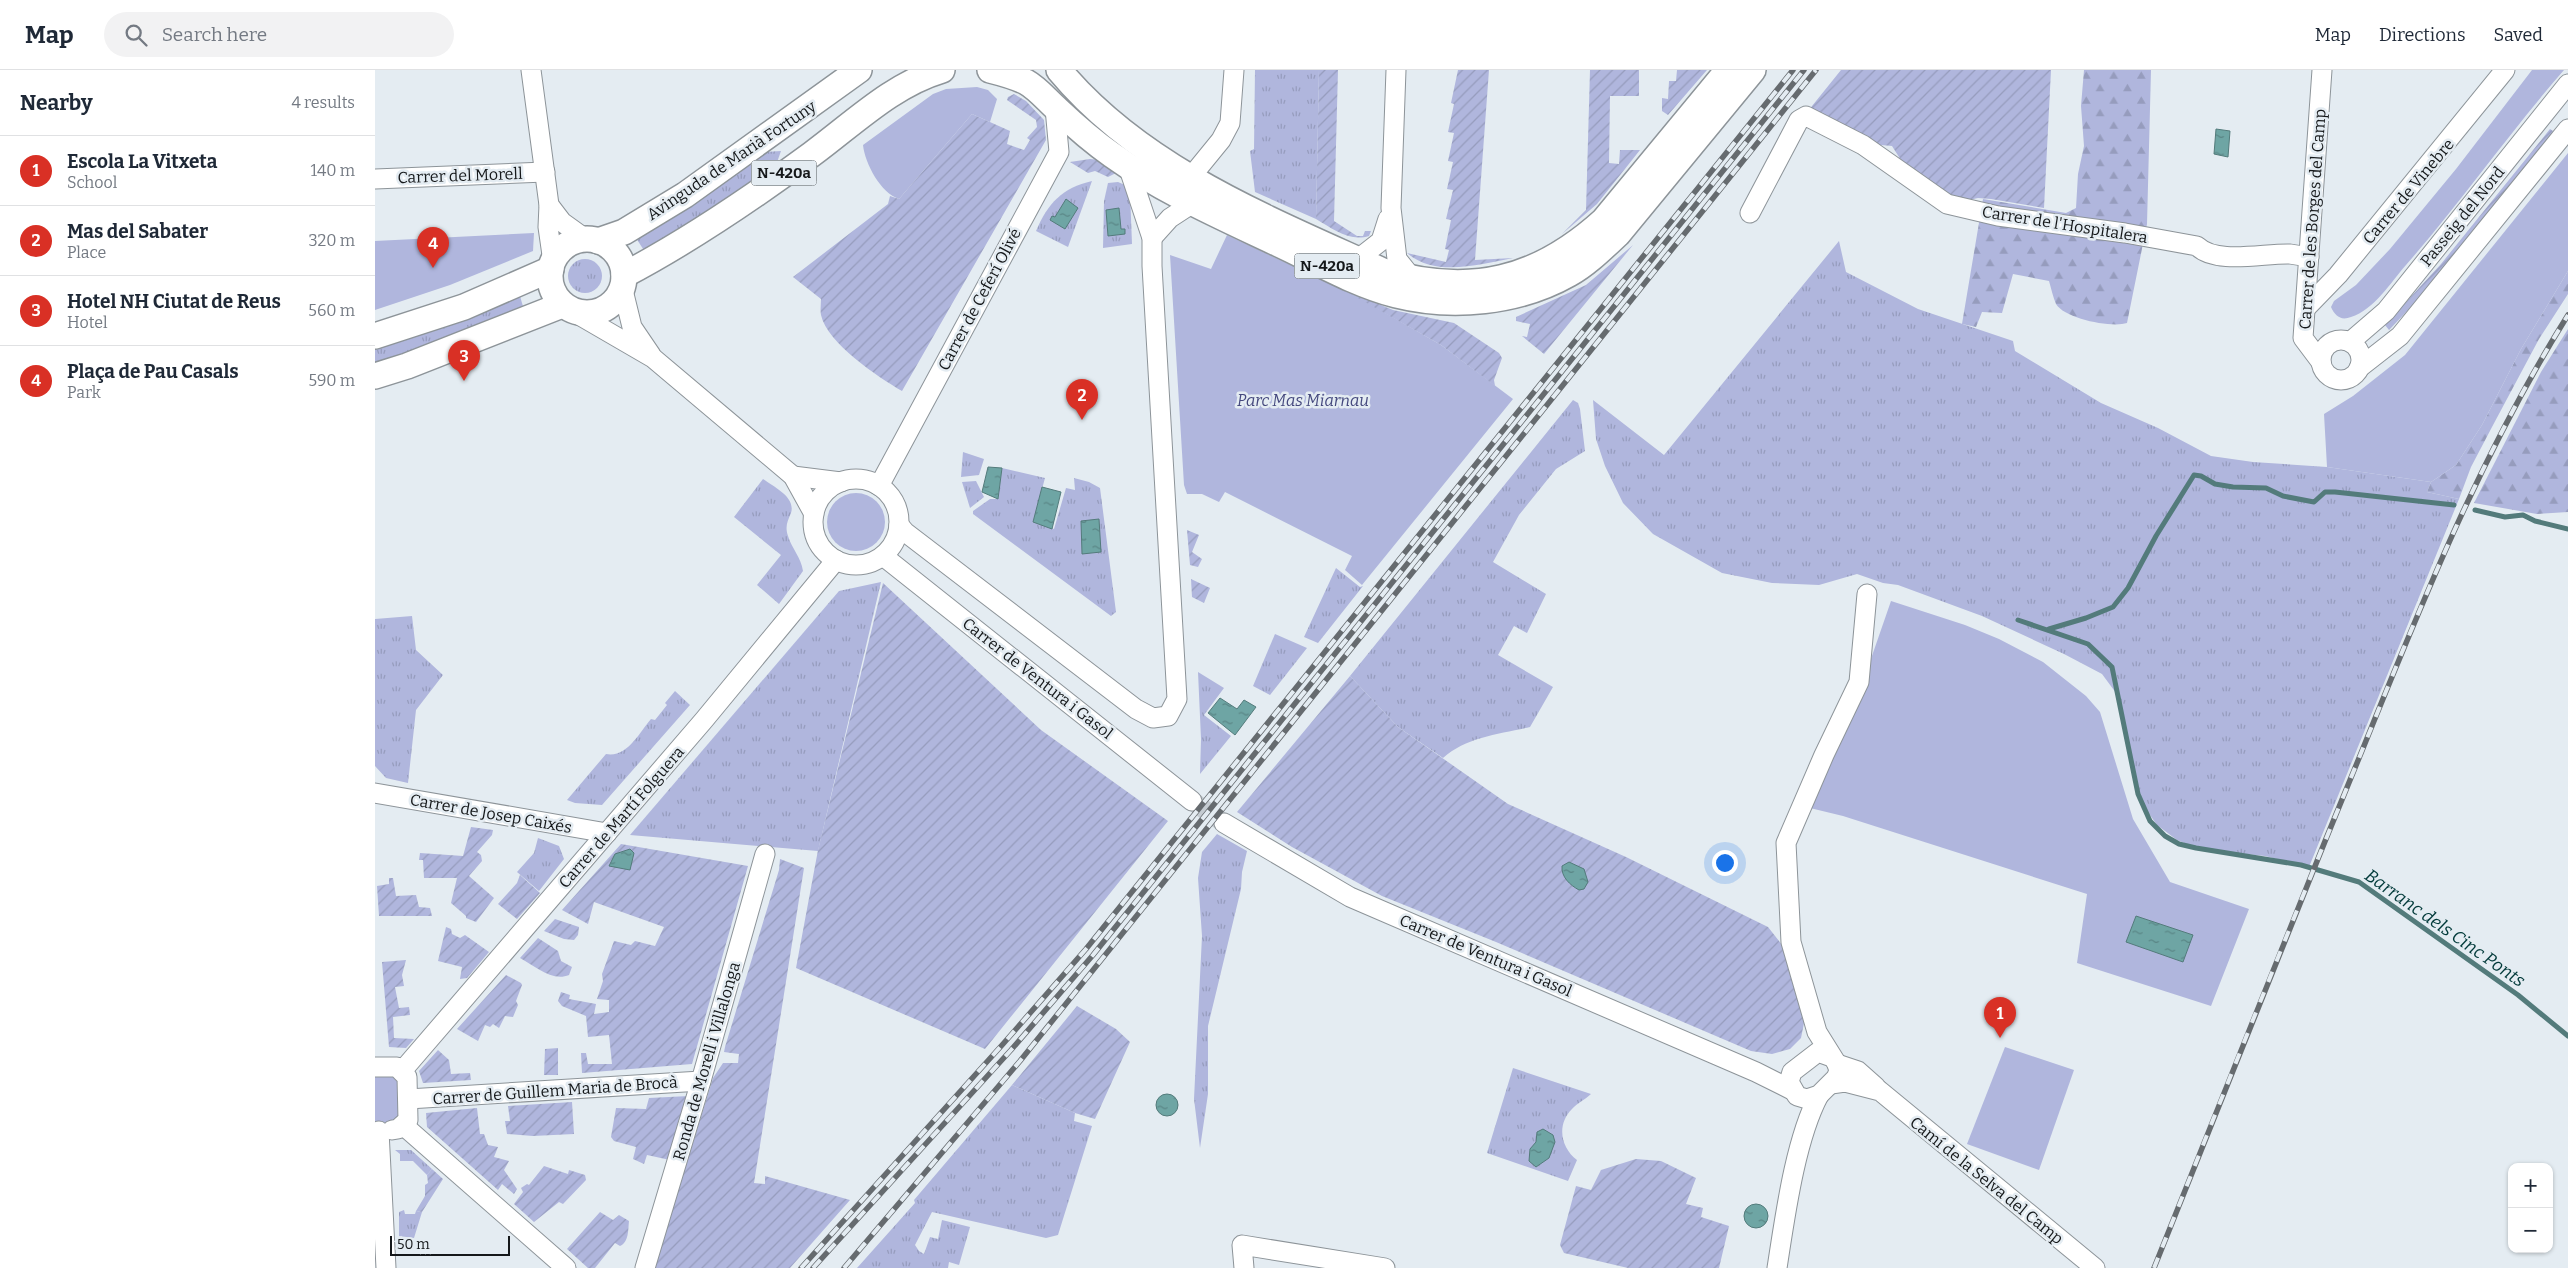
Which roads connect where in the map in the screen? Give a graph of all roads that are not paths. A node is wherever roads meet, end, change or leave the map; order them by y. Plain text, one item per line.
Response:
1 (531, 70) edge
2 (859, 70) edge
3 (942, 70) edge
4 (990, 70) edge
5 (1059, 70) edge
6 (1234, 70) edge
7 (1396, 70) edge
8 (1728, 70) edge
9 (1753, 70) edge
10 (2323, 70) edge
11 (2505, 70) edge
12 (2568, 84) edge
13 (1055, 108) junction
14 (2568, 129) edge
15 (1128, 166) junction
16 (545, 172) junction
17 (1190, 178) junction
18 (375, 179) edge
19 (1193, 204) junction
20 (549, 205) junction
21 (1391, 208) junction
22 (1750, 213) dead end
23 (1152, 238) junction
24 (592, 241) junction
25 (2309, 257) junction
26 (1358, 259) junction
27 (552, 266) junction
28 (1413, 279) junction
29 (623, 281) junction
30 (567, 308) junction
31 (2305, 308) junction
32 (375, 336) edge
33 (2350, 342) junction
34 (653, 358) junction
35 (2321, 362) junction
36 (2359, 368) junction
37 (375, 376) edge
38 (793, 476) junction
39 (841, 482) junction
40 (879, 486) junction
41 (814, 514) junction
42 (899, 525) junction
43 (883, 556) junction
44 (836, 560) junction
45 (1867, 594) dead end
46 (375, 792) edge
47 (1193, 801) tunnel mouth
48 (1223, 823) tunnel mouth
49 (607, 833) junction
50 (765, 854) dead end
51 (1824, 1050) junction
52 (375, 1067) edge
53 (402, 1071) junction
54 (701, 1081) junction
55 (1807, 1088) junction
56 (1880, 1091) junction
57 (408, 1099) junction
58 (403, 1125) junction
59 (377, 1131) edge
60 (387, 1268) edge
61 (566, 1268) edge
62 (645, 1268) edge
63 (1244, 1268) edge
64 (1385, 1268) edge
65 (1777, 1268) edge
66 (2095, 1268) edge

1 - 16 street
2 - 24 main road, Avinguda de Marià Fortuny / N-420a
3 - 29 main road, N-420a
4 - 13 main road, N-420a
5 - 17 main road, N-420a
6 - 17 street
7 - 21 street
8 - 28 main road, N-420a
9 - 19 main road, N-420a
10 - 25 street, Carrer de les Borges del Camp
11 - 31 street, Carrer de Vinebre
12 - 33 street, Passeig del Nord
13 - 15 main road, N-420a
13 - 40 street, Carrer de Ceferí Olivé
14 - 36 street, Passeig del Nord
15 - 19 main road, N-420a
15 - 23 street
16 - 18 street, Carrer del Morell
16 - 20 street
17 - 26 main road, N-420a
19 - 23 street
20 - 24 street
20 - 27 street
21 - 26 street
21 - 28 street
22 - 25 street, Carrer de l'Hospitalera
23 - 42 street
24 - 27 main road, N-420a
24 - 29 main road
25 - 31 street, Carrer de les Borges del Camp
26 - 28 main road, N-420a
27 - 30 main road
27 - 32 main road, N-420a
29 - 30 main road, N-420a
29 - 34 street
30 - 34 street
30 - 37 main road, N-420a
31 - 35 street, Carrer de les Borges del Camp
33 - 35 street
33 - 36 street
34 - 38 street
35 - 36 street
38 - 39 street
38 - 41 street
39 - 40 street
39 - 41 street
40 - 42 street
41 - 44 street
42 - 43 street
43 - 44 street
43 - 47 street, Carrer de Ventura i Gasol
44 - 49 street, Carrer de Martí Folguera
45 - 51 street
46 - 49 street, Carrer de Josep Caixés
48 - 55 street, Carrer de Ventura i Gasol
49 - 53 street, Carrer de Martí Folguera
50 - 54 street, Ronda de Morell i Villalonga
51 - 55 street
51 - 55 street
51 - 56 street, Camí de la Selva del Camp
52 - 53 street
53 - 57 street
54 - 57 street, Carrer de Guillem Maria de Brocà
54 - 62 street, Ronda de Morell i Villalonga
55 - 56 street, Camí de la Selva del Camp
55 - 65 street
56 - 66 street, Camí de la Selva del Camp
57 - 58 street
58 - 59 street
58 - 61 street
59 - 60 street
63 - 64 street

